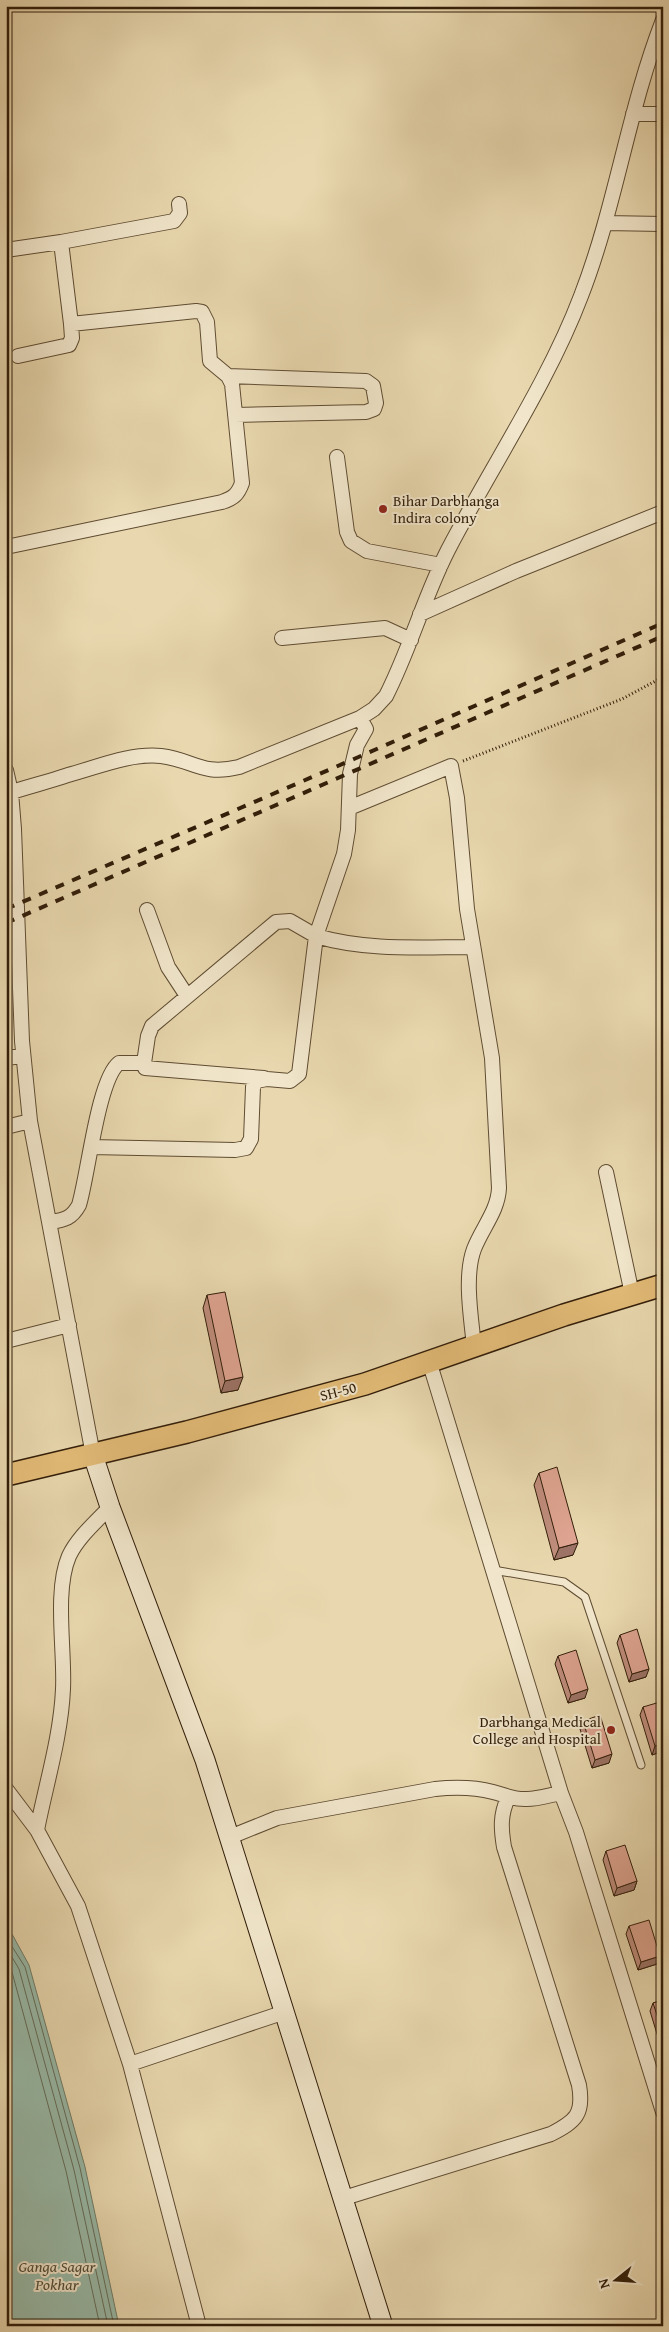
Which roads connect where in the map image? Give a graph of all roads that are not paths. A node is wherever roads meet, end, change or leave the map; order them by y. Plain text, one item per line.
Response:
1 (663, 20) edge
2 (633, 114) junction
3 (663, 114) edge
4 (180, 204) dead end
5 (605, 222) junction
6 (663, 224) edge
7 (61, 242) junction
8 (6, 250) edge
9 (71, 324) junction
10 (18, 356) dead end
11 (228, 376) junction
12 (235, 415) junction
13 (337, 457) dead end
14 (663, 512) edge
15 (6, 547) edge
16 (441, 565) junction
17 (420, 614) junction
18 (282, 638) dead end
19 (411, 640) junction
20 (360, 718) junction
21 (6, 770) edge
22 (9, 793) edge
23 (349, 808) junction
24 (147, 910) dead end
25 (316, 936) junction
26 (473, 947) junction
27 (187, 996) junction
28 (23, 1056) junction
29 (6, 1058) edge
30 (146, 1068) dead end
31 (267, 1079) junction
32 (30, 1121) junction
33 (6, 1127) edge
34 (92, 1147) junction
35 (606, 1172) dead end
36 (50, 1222) junction
37 (663, 1285) edge
38 (632, 1294) junction
39 (69, 1326) junction
40 (6, 1340) edge
41 (474, 1346) junction
42 (429, 1361) junction
43 (93, 1455) junction
44 (6, 1476) edge
45 (110, 1507) junction
46 (493, 1570) junction
47 (641, 1765) dead end
48 (6, 1789) edge
49 (561, 1793) junction
50 (508, 1798) junction
51 (37, 1830) junction
52 (230, 1837) junction
53 (285, 2012) junction
54 (130, 2064) junction
55 (663, 2112) edge
56 (344, 2198) junction
57 (199, 2326) edge
58 (383, 2326) edge

1 - 2 street
2 - 3 street
2 - 5 street
4 - 7 street
5 - 6 street
5 - 16 street
7 - 8 street
7 - 9 street
9 - 10 street
9 - 11 street
11 - 12 street
11 - 12 street
12 - 15 street
13 - 16 street
14 - 17 street
16 - 17 street
17 - 19 street
18 - 19 street
19 - 20 street
20 - 22 street
20 - 23 street
21 - 22 street
22 - 28 street
23 - 25 street
23 - 26 street
24 - 27 street
25 - 26 street
25 - 27 street
25 - 31 street
26 - 41 street
27 - 34 street
28 - 29 street
28 - 32 street
30 - 31 street
31 - 34 street
32 - 33 street
32 - 36 street
34 - 36 street
35 - 38 street
36 - 39 street
37 - 38 main road, SH-50
38 - 41 main road, SH-50
39 - 40 street
39 - 43 street
41 - 42 main road, SH-50
42 - 43 main road, SH-50
42 - 46 street
43 - 44 main road, SH-50
43 - 45 street
45 - 51 street
45 - 52 street
46 - 47 lane
46 - 49 street
48 - 51 street
49 - 50 street
49 - 55 street
50 - 52 street
50 - 56 street
51 - 54 street
52 - 53 street
53 - 54 street
53 - 56 street
54 - 57 street
56 - 58 street

